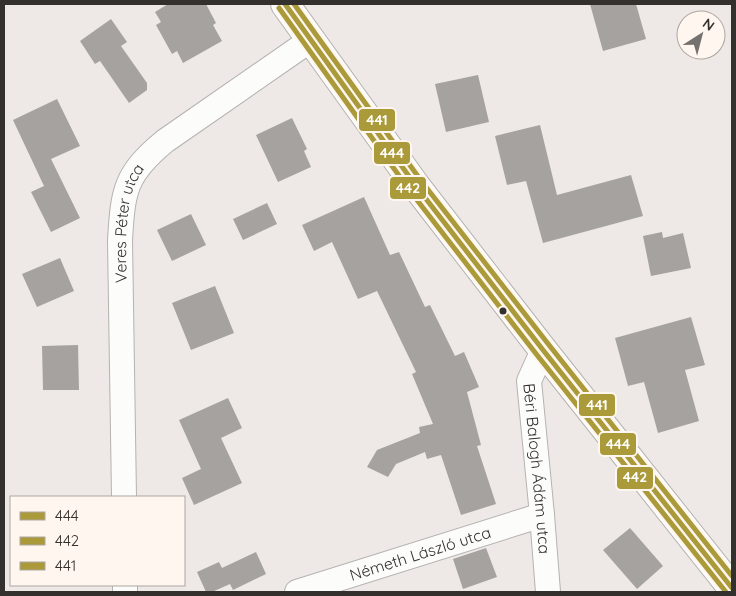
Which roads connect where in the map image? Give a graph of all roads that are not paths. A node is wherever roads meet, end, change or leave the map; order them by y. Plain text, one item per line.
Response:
1 (286, 4) edge
2 (312, 39) junction
3 (543, 350) junction
4 (124, 496) edge
5 (542, 515) junction
6 (732, 588) edge
7 (297, 592) edge
8 (548, 592) edge

1 - 2 main road
2 - 3 main road
2 - 4 street, Veres Péter utca
3 - 5 street, Béri Balogh Ádám utca
3 - 6 main road
5 - 7 street, Németh László utca
5 - 8 street, Béri Balogh Ádám utca

